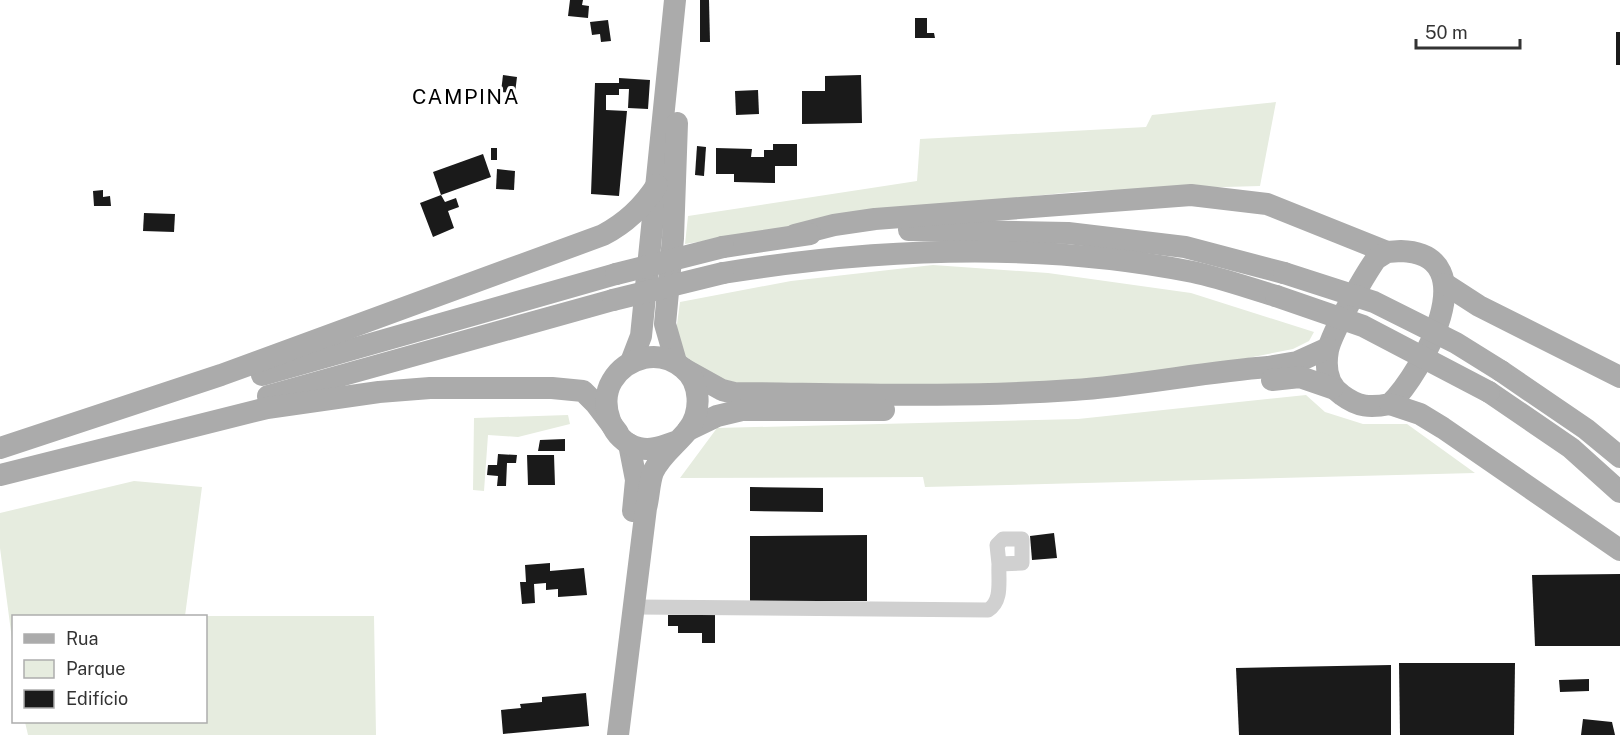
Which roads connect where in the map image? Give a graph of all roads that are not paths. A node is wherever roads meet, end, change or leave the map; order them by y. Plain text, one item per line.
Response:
1 (675, 0) edge
2 (684, 0) edge
3 (657, 185) junction
4 (795, 235) junction
5 (1387, 252) junction
6 (1445, 284) junction
7 (1328, 348) junction
8 (631, 362) junction
9 (681, 366) junction
10 (1620, 377) edge
11 (1332, 388) junction
12 (1390, 404) junction
13 (682, 436) junction
14 (623, 438) junction
15 (0, 448) edge
16 (0, 453) edge
17 (1620, 457) edge
18 (37, 466) junction
19 (0, 475) edge
20 (1620, 492) edge
21 (1620, 550) edge
22 (999, 564) dead end
23 (636, 607) junction
24 (611, 735) edge
25 (618, 735) edge

1 - 3 main road
2 - 9 main road
3 - 8 main road
3 - 15 main road
4 - 5 main road
4 - 16 main road, bridge
4 - 17 main road, bridge
5 - 6 main road
5 - 7 main road
6 - 10 main road
6 - 12 main road
7 - 9 main road
7 - 11 main road
8 - 9 main road
8 - 14 main road
9 - 13 main road
11 - 12 main road
11 - 13 main road
12 - 21 main road
13 - 14 main road
13 - 23 main road
14 - 18 main road
14 - 24 main road
18 - 19 main road
18 - 20 main road, bridge
22 - 23 street
23 - 25 main road

